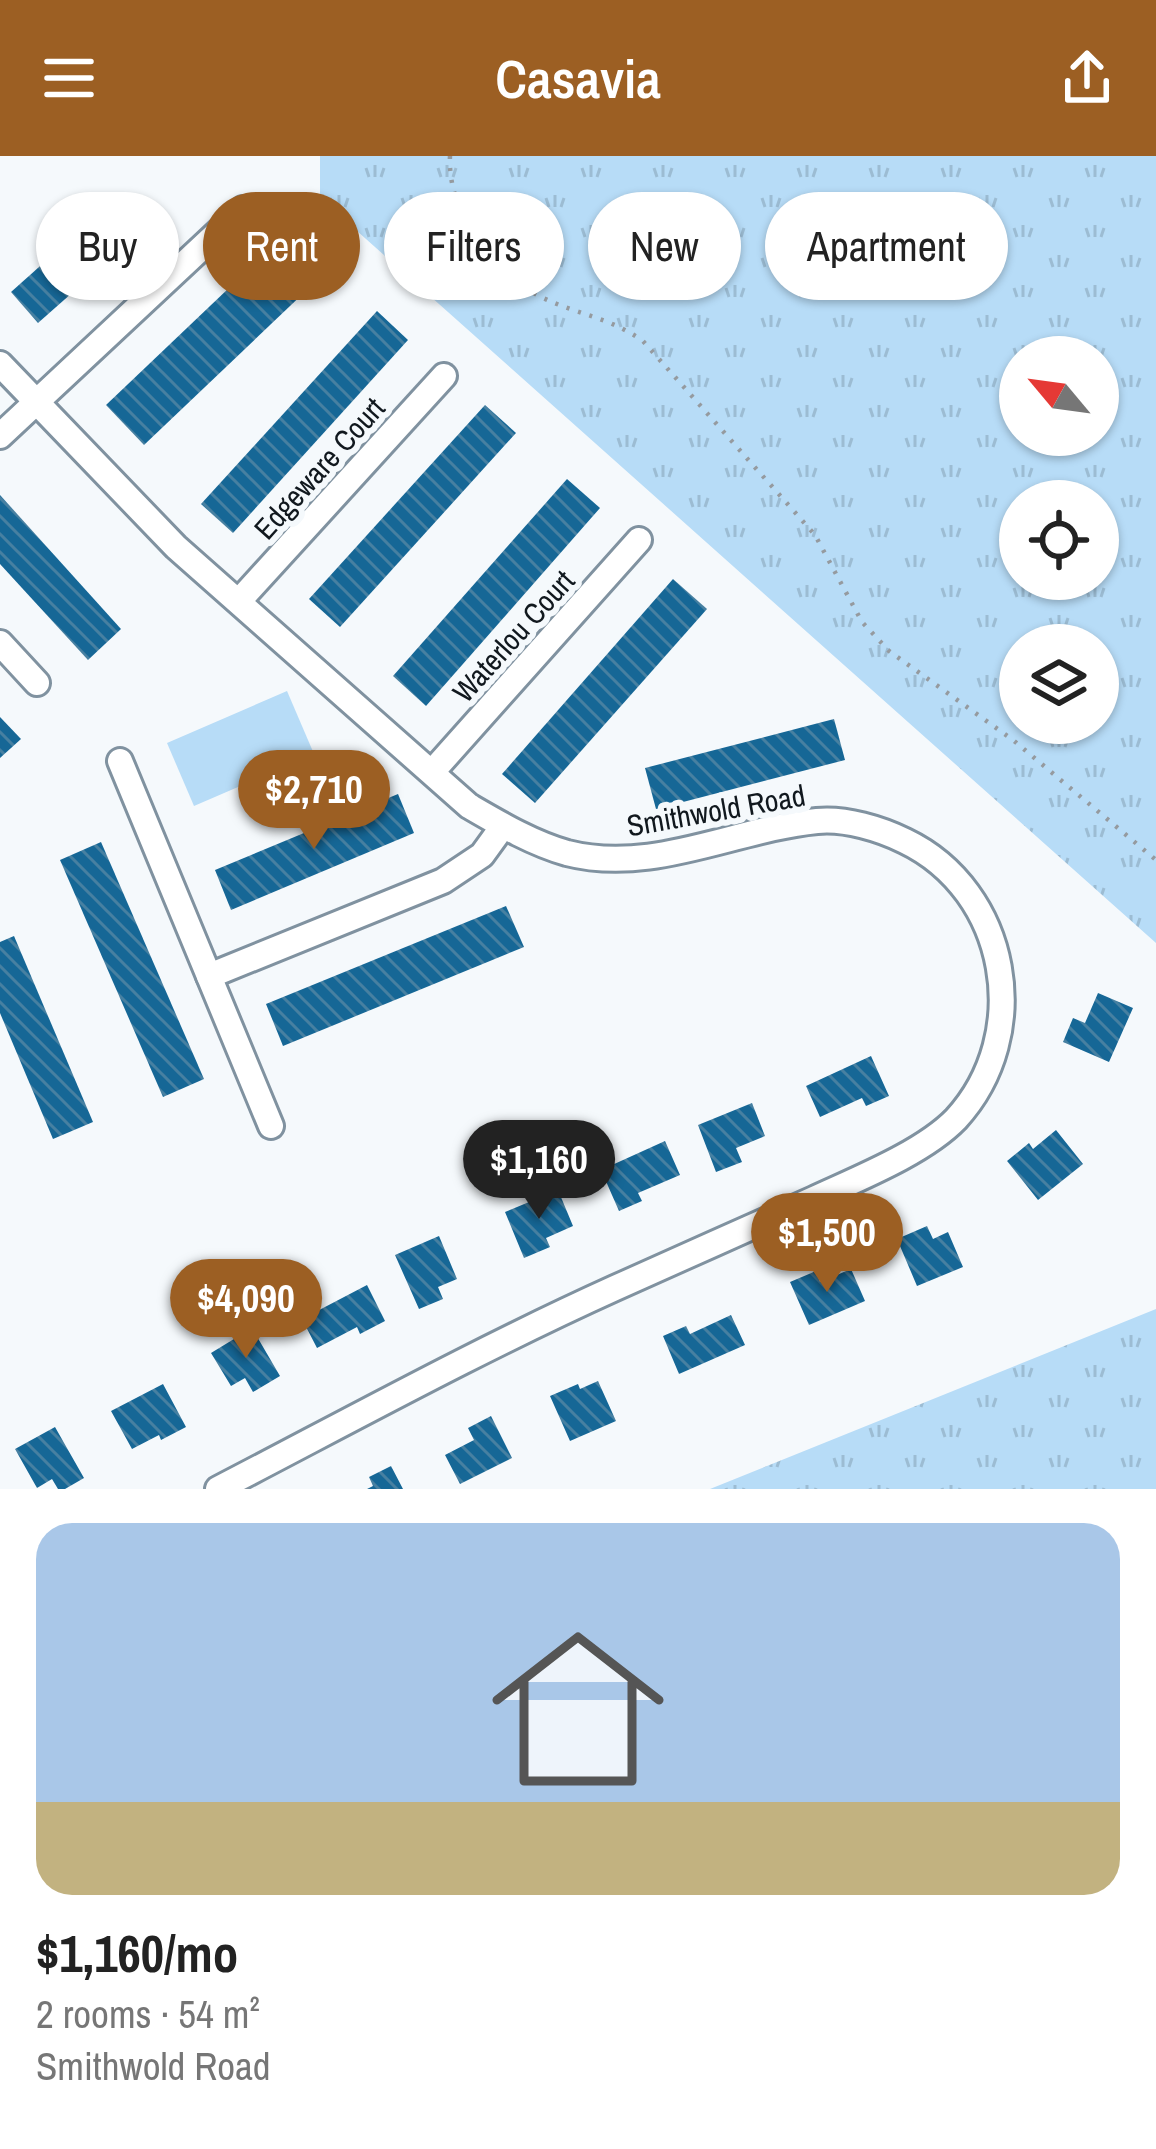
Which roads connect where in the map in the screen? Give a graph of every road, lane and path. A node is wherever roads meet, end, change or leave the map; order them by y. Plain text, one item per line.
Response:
1 (450, 156) edge
2 (203, 246) edge
3 (0, 364) edge
4 (444, 376) dead end
5 (36, 402) junction
6 (0, 436) edge
7 (639, 540) dead end
8 (238, 601) junction
9 (0, 643) edge
10 (37, 683) dead end
11 (120, 761) dead end
12 (432, 772) junction
13 (503, 826) junction
14 (1156, 860) edge
15 (209, 976) junction
16 (271, 1126) dead end
17 (218, 1489) edge

1 - 14 path
2 - 5 street
3 - 5 street, Smithwold Road
4 - 8 street, Edgeware Court
5 - 6 street
5 - 8 street, Smithwold Road
7 - 12 street, Waterlou Court
8 - 12 street, Smithwold Road
9 - 10 street
11 - 15 street
12 - 13 street, Smithwold Road
13 - 15 street
13 - 17 street, Smithwold Road
15 - 16 street

